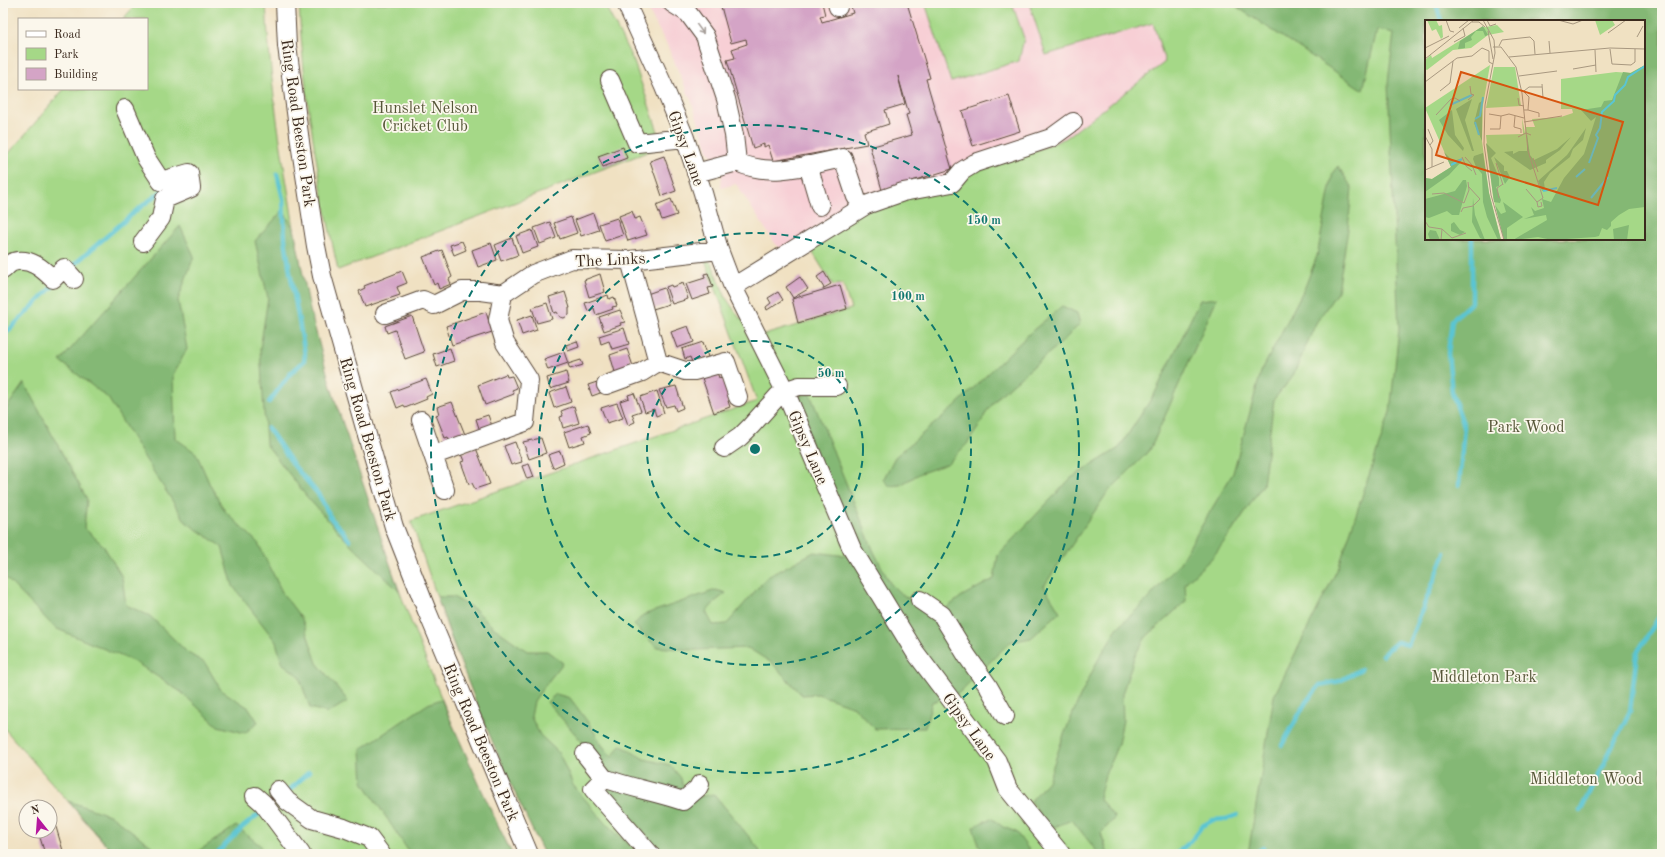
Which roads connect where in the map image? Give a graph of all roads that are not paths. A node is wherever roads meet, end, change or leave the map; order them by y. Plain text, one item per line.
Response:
1 (285, 3) edge
2 (626, 3) edge
3 (672, 3) edge
4 (610, 80) dead end
5 (125, 109) dead end
6 (1074, 122) dead end
7 (685, 138) junction
8 (737, 162) junction
9 (808, 165) junction
10 (696, 173) junction
11 (856, 197) dead end
12 (820, 206) dead end
13 (143, 242) dead end
14 (719, 250) junction
15 (630, 260) junction
16 (3, 270) edge
17 (69, 274) dead end
18 (734, 288) junction
19 (503, 294) junction
20 (385, 314) dead end
21 (667, 365) junction
22 (606, 385) dead end
23 (837, 386) dead end
24 (786, 393) junction
25 (738, 397) dead end
26 (422, 420) dead end
27 (724, 448) dead end
28 (434, 455) junction
29 (445, 490) dead end
30 (920, 600) dead end
31 (1005, 716) dead end
32 (585, 754) dead end
33 (604, 778) junction
34 (700, 784) dead end
35 (278, 790) dead end
36 (255, 796) dead end
37 (301, 854) edge
38 (381, 854) edge
39 (529, 854) edge
40 (650, 854) edge
41 (1061, 854) edge

1 - 39 street, Ring Road Beeston Park
2 - 7 street, Gipsy Lane
3 -> 8 street
4 - 7 street
5 - 13 street
6 - 18 street
7 - 10 street, Gipsy Lane
8 - 9 street
8 - 10 street
9 - 11 street
9 - 12 street
10 - 14 street, Gipsy Lane
14 - 15 street, The Links
14 - 18 street, Gipsy Lane
15 - 19 street, The Links
15 - 21 street
16 - 17 street
18 - 24 street, Gipsy Lane
19 - 20 street
19 - 28 street
21 - 22 street
21 - 25 street
23 - 24 street
24 - 27 street
24 - 41 street, Gipsy Lane
26 - 28 street
28 - 29 street
30 - 31 street
32 - 33 street
33 - 34 street
33 - 40 street
35 - 38 street
36 - 37 street

